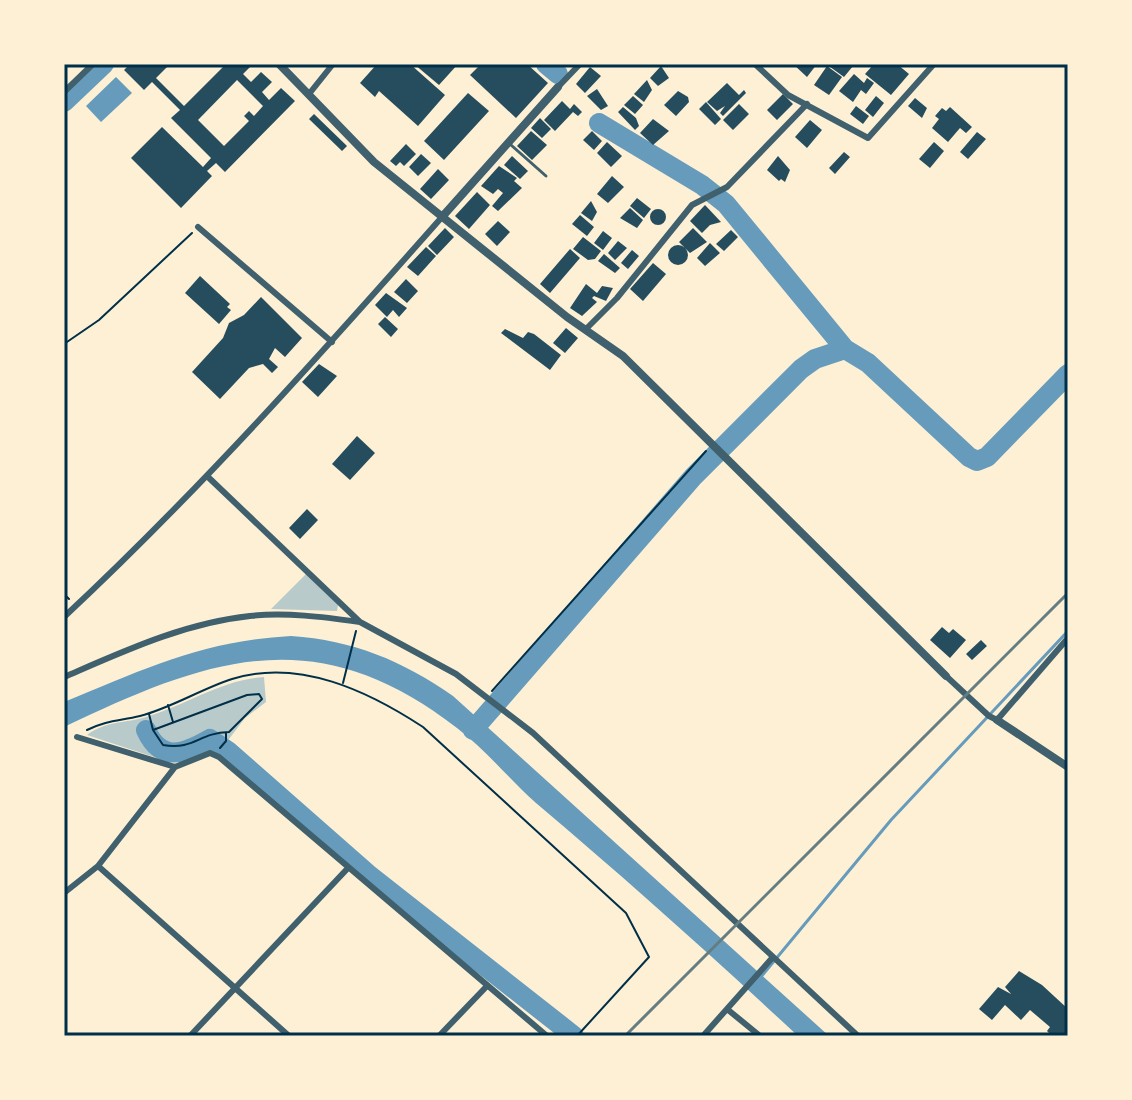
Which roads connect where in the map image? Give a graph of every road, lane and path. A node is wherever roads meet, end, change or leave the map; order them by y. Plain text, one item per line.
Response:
1 (93, 64) edge
2 (279, 64) edge
3 (333, 64) edge
4 (580, 64) edge
5 (755, 64) edge
6 (934, 64) edge
7 (558, 87) joint
8 (64, 92) edge
9 (309, 94) junction
10 (807, 104) junction
11 (508, 143) junction
12 (546, 176) dead end
13 (442, 217) junction
14 (198, 227) joint
15 (586, 329) junction
16 (332, 342) junction
17 (64, 344) edge
18 (712, 444) junction
19 (207, 476) junction
20 (64, 617) edge
21 (360, 622) junction
22 (355, 632) dead end
23 (1068, 638) edge
24 (946, 676) joint
25 (64, 677) edge
26 (343, 683) junction
27 (487, 696) junction
28 (167, 704) junction
29 (148, 712) junction
30 (997, 720) junction
31 (173, 722) junction
32 (153, 730) junction
33 (226, 732) junction
34 (77, 737) joint
35 (214, 754) junction
36 (175, 767) junction
37 (1068, 767) edge
38 (98, 866) junction
39 (348, 868) junction
40 (64, 893) edge
41 (772, 959) junction
42 (237, 987) junction
43 (486, 987) junction
44 (730, 1006) junction
45 (190, 1036) edge
46 (289, 1036) edge
47 (439, 1036) edge
48 (547, 1036) edge
49 (577, 1036) edge
50 (703, 1036) edge
51 (760, 1036) edge
52 (858, 1036) edge

1 - 8 street
2 - 9 street
3 - 9 street
4 - 7 street
5 - 10 street
6 - 10 street
7 - 11 street
9 - 13 street
10 - 15 street
11 - 12 lane
11 - 13 street
13 - 15 street
13 - 16 street
14 - 16 street
14 - 17 path
15 - 18 street
16 - 19 street
18 - 24 street
18 - 27 path
19 - 20 street
19 - 21 street
21 - 25 street
21 - 27 street
22 - 26 path
23 - 30 street
24 - 30 street
26 - 28 path
26 - 49 path
27 - 41 street
28 - 29 path
28 - 31 path
29 - 32 path
29 - 34 path
30 - 37 street
31 - 32 path
31 - 33 path
32 - 33 path
33 - 35 path
34 - 36 street
35 - 36 street
35 - 39 street
36 - 38 street
38 - 40 street
38 - 42 street
39 - 42 street
39 - 43 street
41 - 44 street
41 - 52 street
42 - 45 street
42 - 46 street
43 - 47 street
43 - 48 street
44 - 50 street
44 - 51 street

